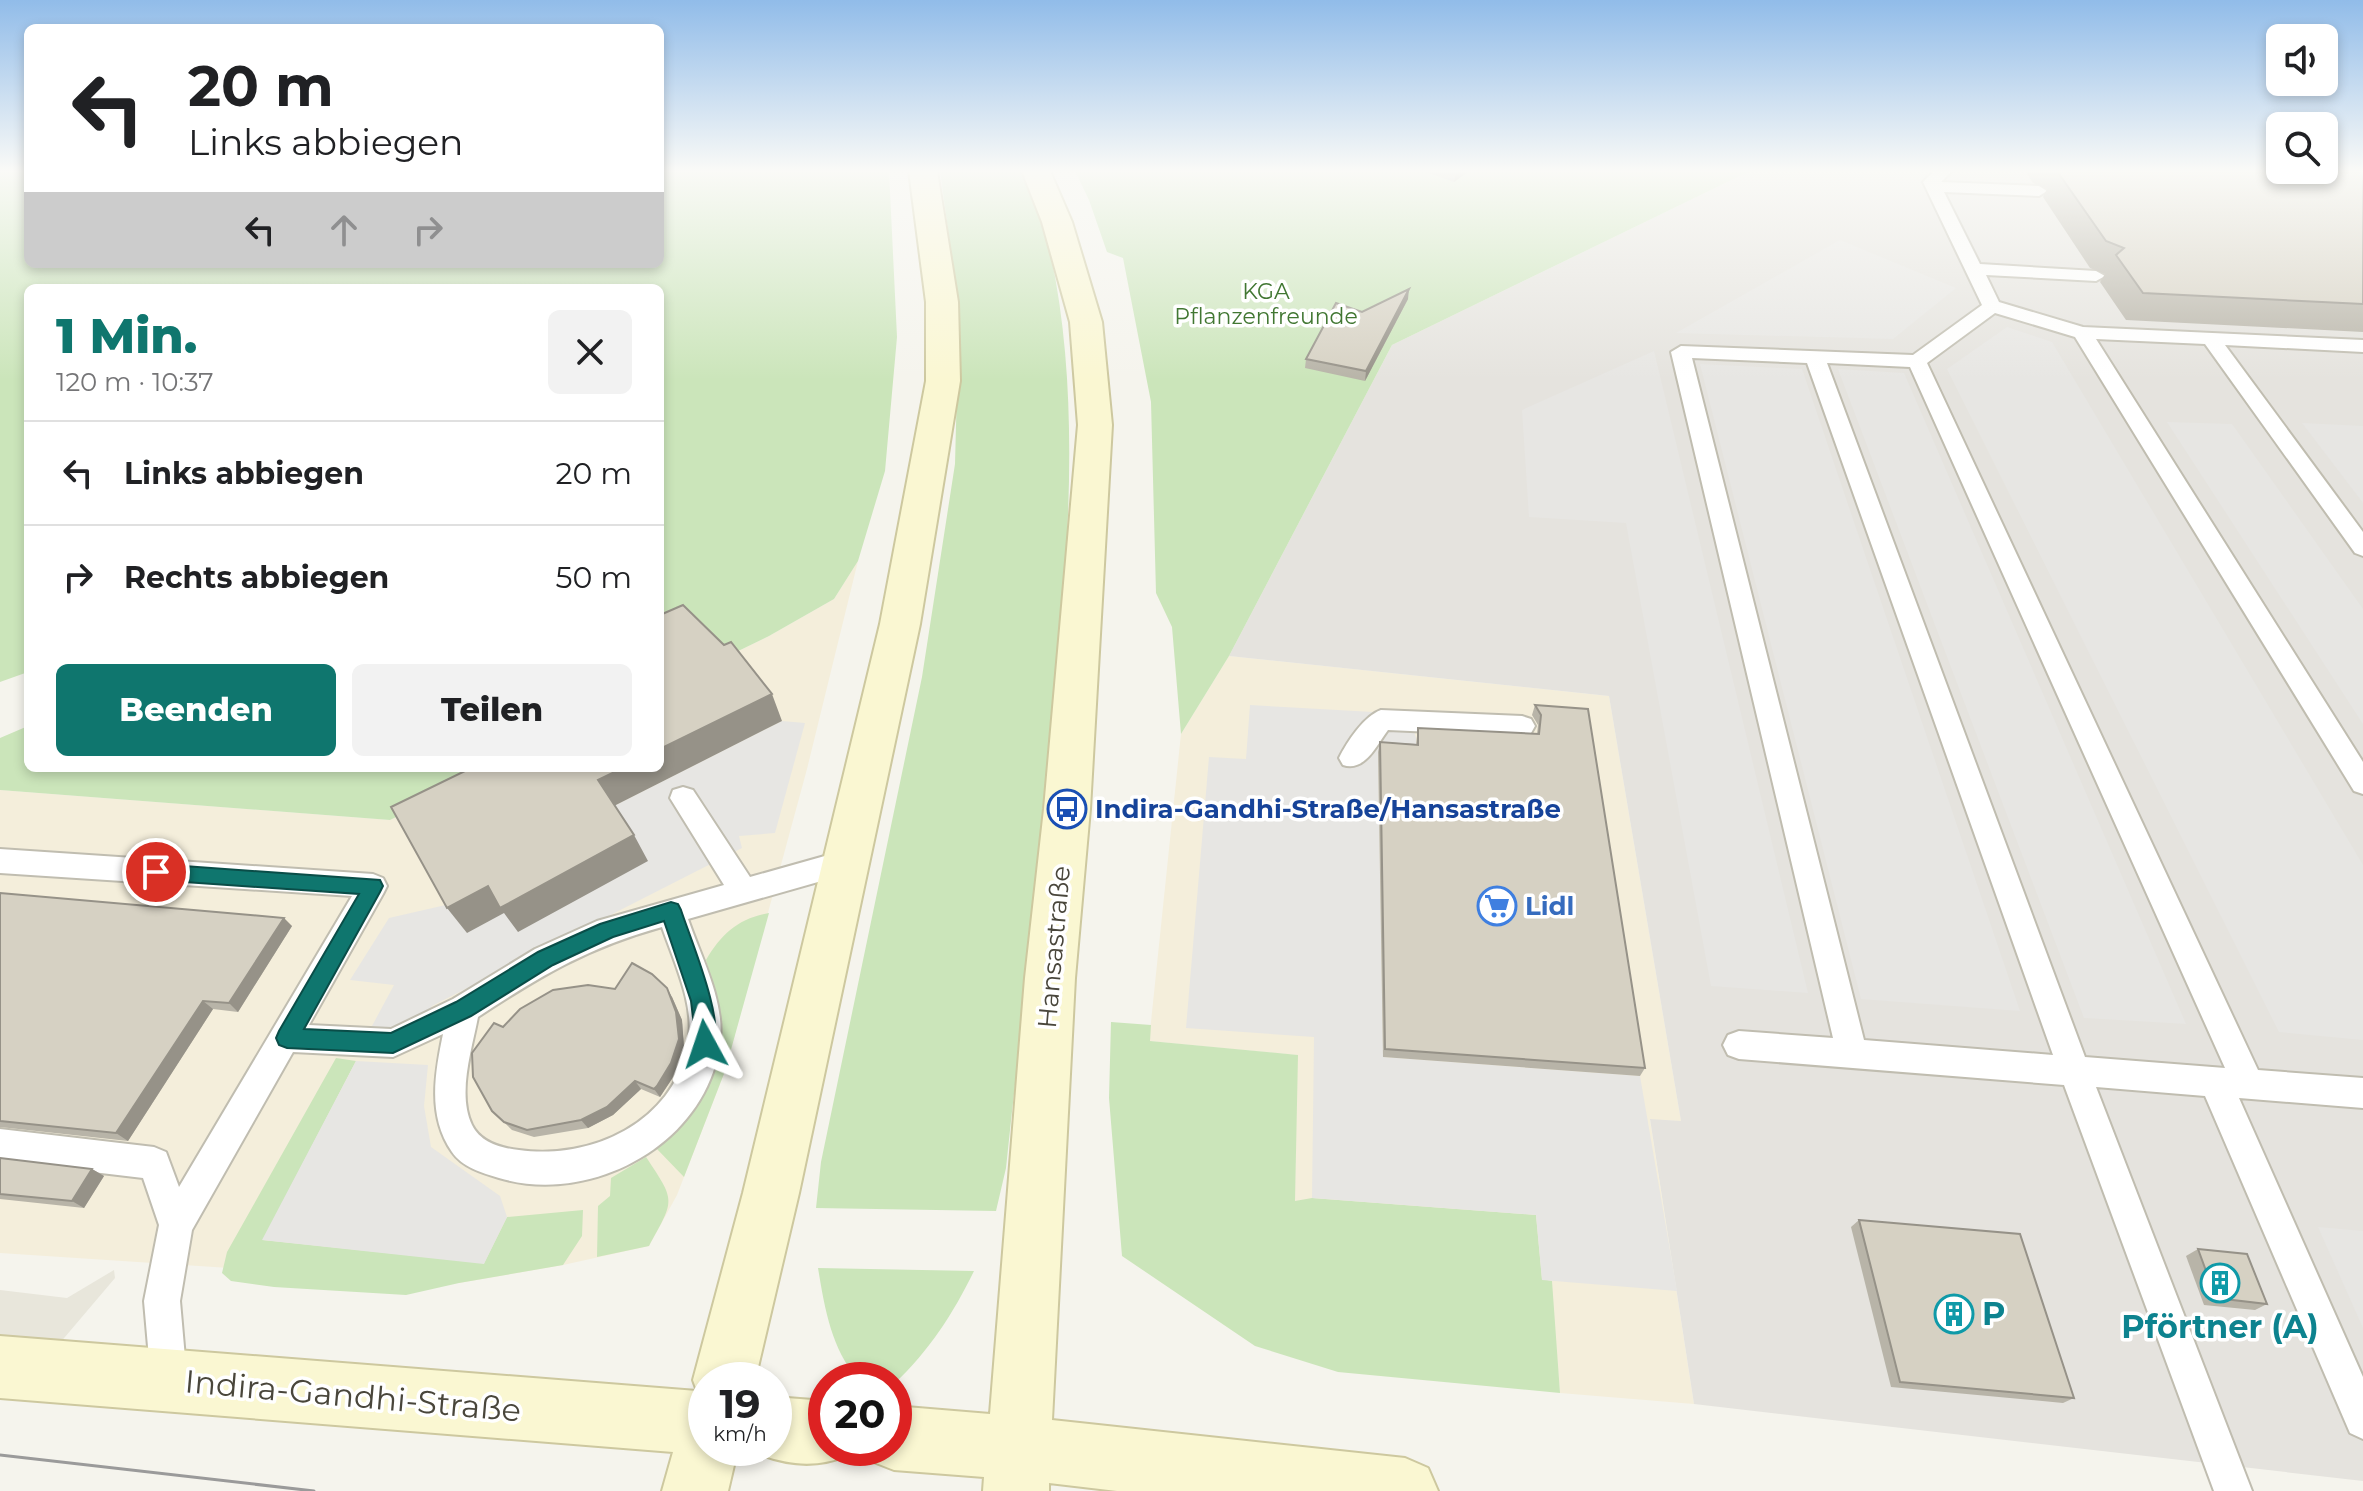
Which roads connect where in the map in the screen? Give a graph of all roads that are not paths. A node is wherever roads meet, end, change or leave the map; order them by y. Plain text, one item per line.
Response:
1 (933, 241) edge
2 (1062, 241) edge
3 (1963, 241) edge
4 (1974, 269) junction
5 (2096, 276) dead end
6 (1992, 306) junction
7 (2082, 333) junction
8 (2211, 339) junction
9 (2362, 347) edge
10 (1815, 357) junction
11 (1917, 361) junction
12 (2363, 548) edge
13 (1522, 726) dead end
14 (1352, 758) dead end
15 (2363, 784) edge
16 (683, 798) dead end
17 (0, 861) edge
18 (846, 862) junction
19 (743, 891) junction
20 (671, 910) junction
21 (464, 1009) junction
22 (287, 1038) junction
23 (1739, 1045) dead end
24 (1852, 1053) junction
25 (2074, 1070) junction
26 (2231, 1082) junction
27 (2363, 1093) edge
28 (0, 1145) edge
29 (176, 1225) junction
30 (729, 1362) edge
31 (0, 1367) edge
32 (169, 1381) junction
33 (2363, 1420) edge
34 (688, 1422) edge
35 (912, 1443) edge
36 (701, 1466) edge
37 (1018, 1470) edge
38 (695, 1491) edge
39 (1405, 1491) edge
40 (2233, 1491) edge

1 - 18 main road
2 - 37 main road, Hansastraße
3 - 4 lane
4 - 5 lane
4 - 6 lane
6 - 7 lane
6 - 11 lane
7 - 8 lane
7 - 15 lane
8 - 9 lane
8 - 12 lane
10 - 11 lane
10 - 24 lane
10 - 25 lane
11 - 26 lane
13 - 14 lane
16 - 19 lane
17 - 22 lane
18 - 19 lane
18 - 30 main road
19 - 20 lane
20 - 21 lane
20 - 21 lane
21 - 22 lane
22 - 29 lane
23 - 24 lane
24 - 25 lane
25 - 26 lane
25 - 40 lane
26 - 27 lane
26 - 33 lane
28 - 29 lane
29 - 32 lane
31 - 32 main road, Indira-Gandhi-Straße
32 - 34 main road, Indira-Gandhi-Straße
35 - 37 main road
36 - 38 main road
37 - 39 main road

